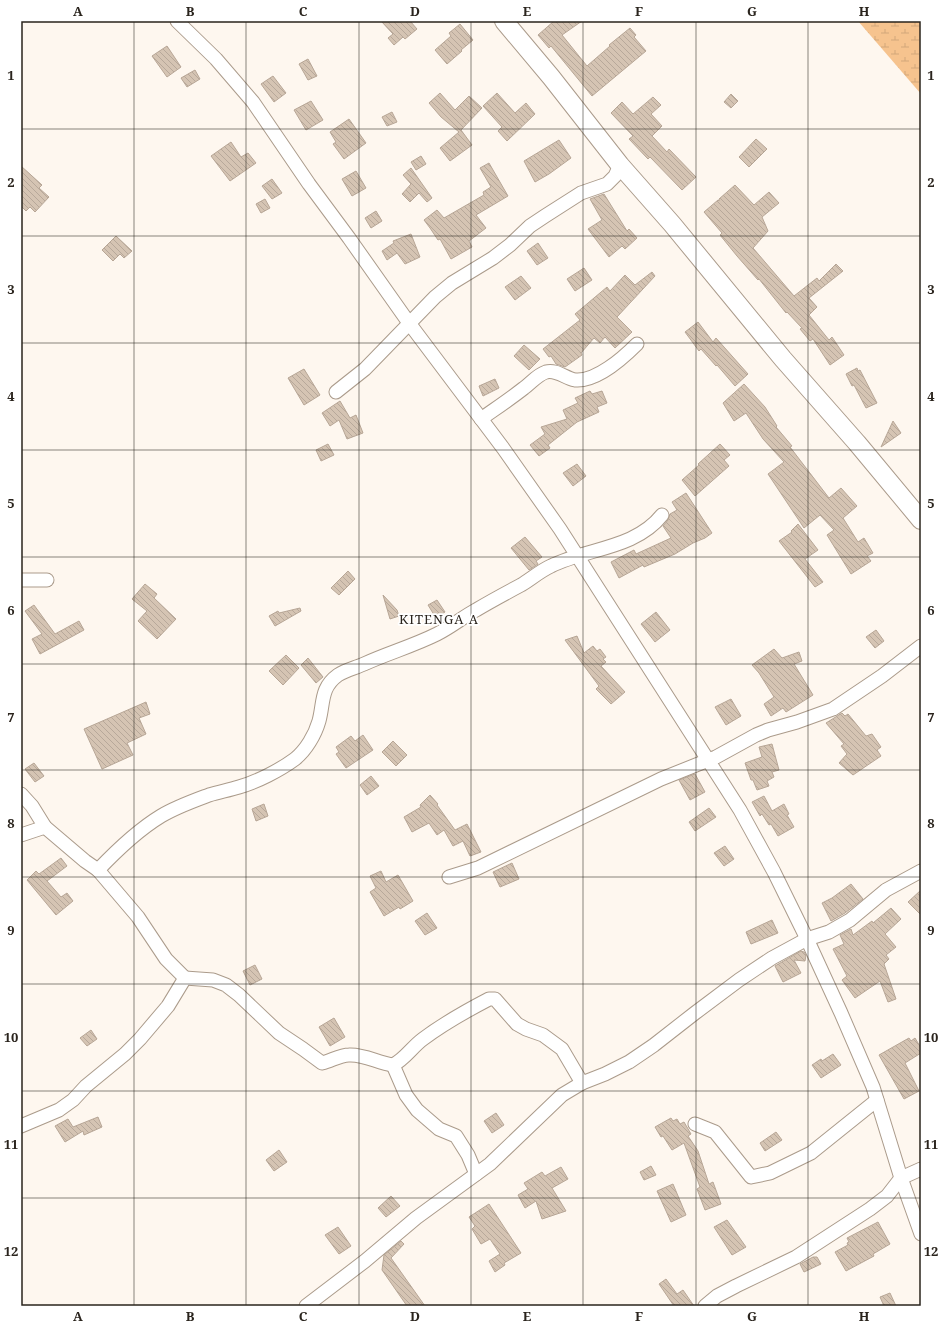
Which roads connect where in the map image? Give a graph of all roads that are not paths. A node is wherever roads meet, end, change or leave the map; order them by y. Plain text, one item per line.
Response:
1 (177, 21) edge
2 (504, 21) edge
3 (620, 165) junction
4 (409, 323) junction
5 (638, 344) dead end
6 (336, 392) dead end
7 (481, 419) junction
8 (662, 515) dead end
9 (921, 520) edge
10 (576, 556) junction
11 (21, 580) edge
12 (47, 580) dead end
13 (921, 646) edge
14 (708, 760) junction
15 (21, 794) edge
16 (45, 827) junction
17 (21, 835) edge
18 (98, 870) junction
19 (921, 871) edge
20 (448, 877) dead end
21 (807, 939) junction
22 (185, 978) junction
23 (393, 1065) junction
24 (582, 1083) junction
25 (877, 1100) junction
26 (695, 1124) dead end
27 (21, 1126) edge
28 (921, 1168) edge
29 (476, 1174) junction
30 (901, 1178) junction
31 (921, 1234) edge
32 (306, 1306) edge
33 (705, 1306) edge

1 - 4 street
2 - 3 main road
3 - 4 street
3 - 9 main road
4 - 6 street
4 - 7 street
5 - 7 street
7 - 10 street
8 - 10 street
10 - 14 street
10 - 18 street
11 - 12 street
13 - 14 street
14 - 20 street
14 - 21 street
15 - 16 street
16 - 17 street
16 - 18 street
18 - 22 street
19 - 21 street
21 - 24 street
21 - 25 street
22 - 23 street
22 - 27 street
23 - 24 street
23 - 29 street
24 - 29 street
25 - 26 street
25 - 30 street
28 - 30 street
29 - 32 street
30 - 31 street
30 - 33 street

